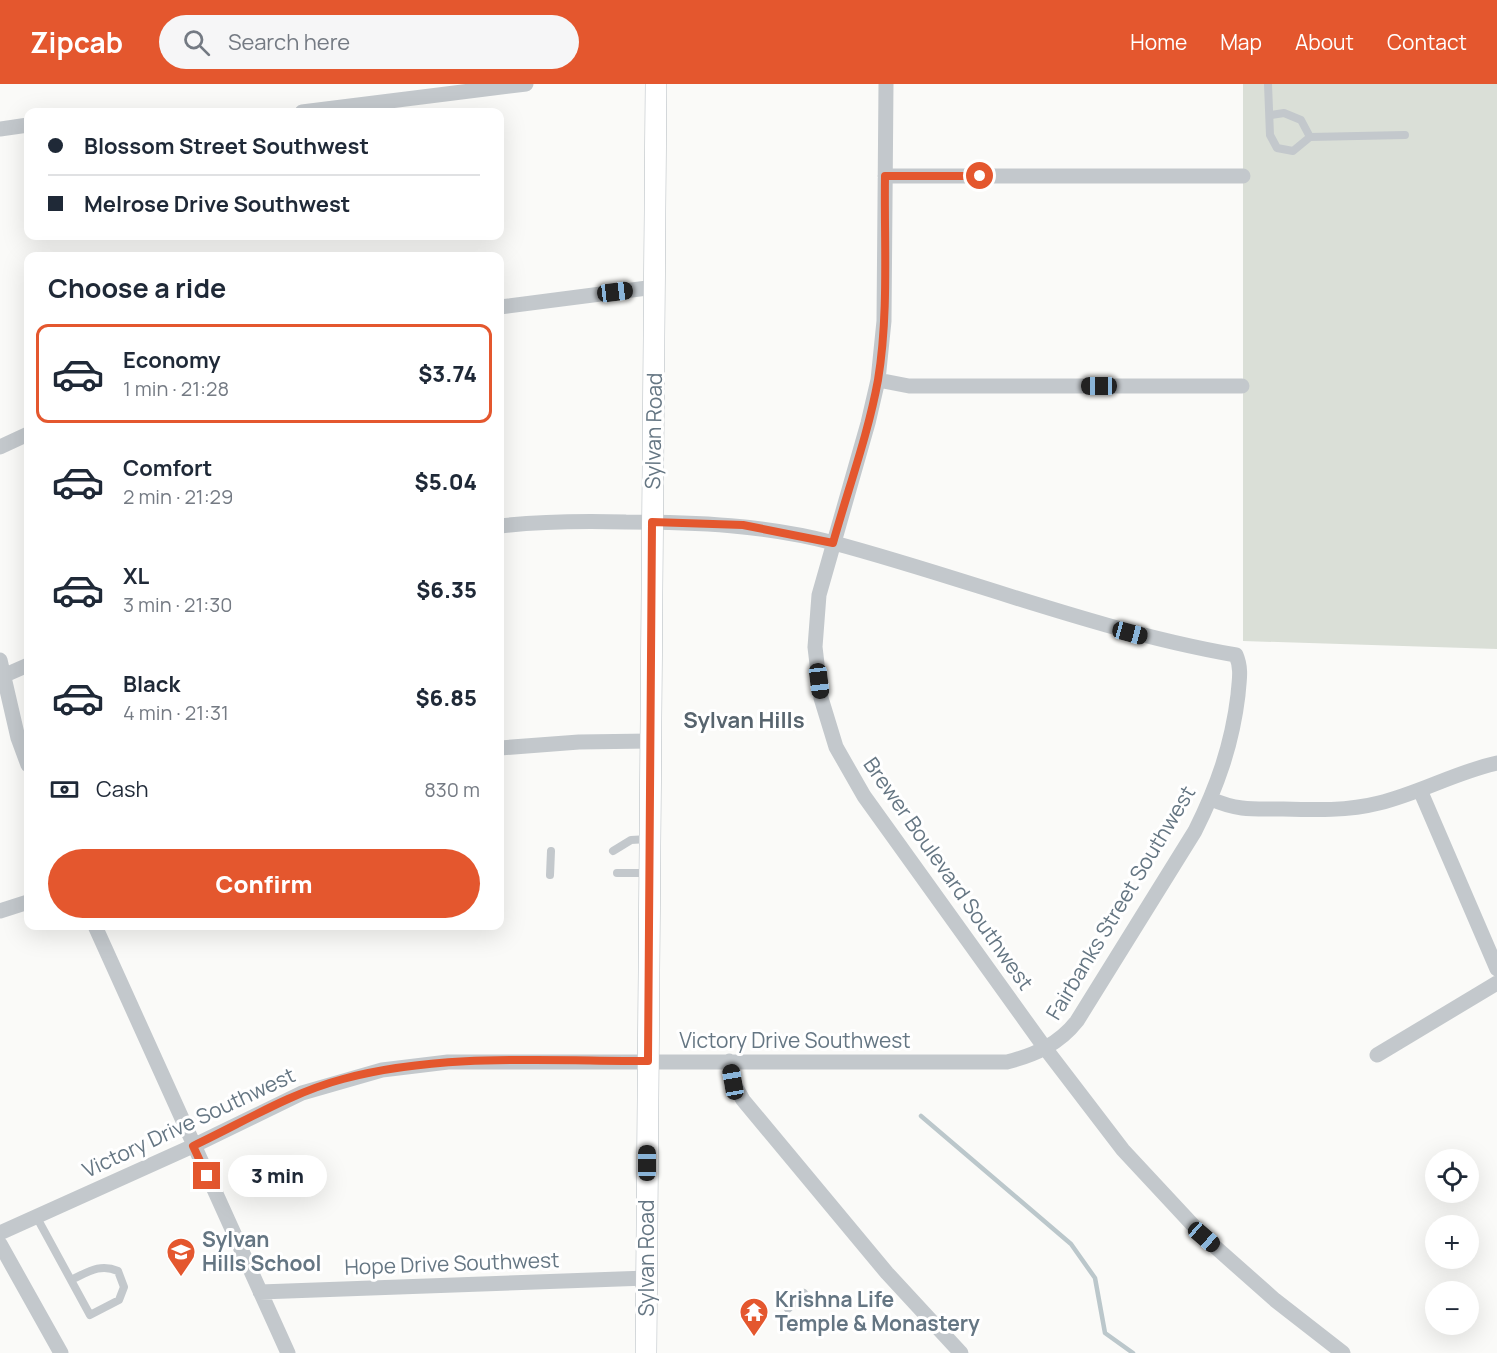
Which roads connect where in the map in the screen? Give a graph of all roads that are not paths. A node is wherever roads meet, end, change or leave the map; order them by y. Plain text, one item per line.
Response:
1 (526, 84) edge
2 (656, 84) edge
3 (886, 84) edge
4 (1268, 84) edge
5 (334, 108) edge
6 (1271, 115) junction
7 (24, 126) edge
8 (0, 129) edge
9 (1405, 135) dead end
10 (1310, 137) junction
11 (885, 176) junction
12 (1243, 176) dead end
13 (655, 287) junction
14 (504, 306) edge
15 (878, 380) junction
16 (1242, 386) dead end
17 (24, 436) edge
18 (0, 447) edge
19 (652, 522) junction
20 (504, 526) edge
21 (833, 543) junction
22 (0, 660) edge
23 (24, 667) edge
24 (3, 676) junction
25 (650, 741) junction
26 (504, 748) edge
27 (24, 754) edge
28 (1497, 763) edge
29 (1420, 790) junction
30 (1211, 799) junction
31 (649, 839) junction
32 (551, 851) dead end
33 (613, 851) dead end
34 (617, 873) dead end
35 (649, 873) junction
36 (550, 875) dead end
37 (24, 903) edge
38 (0, 910) edge
39 (96, 930) edge
40 (1497, 969) edge
41 (1497, 983) edge
42 (1045, 1048) junction
43 (1377, 1055) dead end
44 (648, 1061) junction
45 (729, 1061) junction
46 (193, 1146) junction
47 (36, 1216) junction
48 (0, 1233) edge
49 (0, 1244) edge
50 (647, 1278) junction
51 (71, 1280) junction
52 (260, 1292) junction
53 (804, 1293) dead end
54 (788, 1309) dead end
55 (61, 1353) edge
56 (288, 1353) edge
57 (646, 1353) edge
58 (961, 1353) edge
59 (1343, 1353) edge

1 - 5 street
2 - 13 main road, Sylvan Road
3 - 11 street, Brewer Boulevard Southwest
4 - 6 lane
6 - 10 lane
6 - 10 lane
7 - 8 street
9 - 10 lane
11 - 12 street
11 - 15 street, Brewer Boulevard Southwest
13 - 14 street
13 - 19 main road, Sylvan Road
15 - 16 street
15 - 21 street, Brewer Boulevard Southwest
17 - 18 street
19 - 20 street
19 - 21 street
19 - 25 main road, Sylvan Road
21 - 30 street, Fairbanks Street Southwest
21 - 42 street, Brewer Boulevard Southwest
22 - 24 street
23 - 24 street
24 - 27 street
25 - 26 street
25 - 31 main road, Sylvan Road
28 - 29 street
29 - 30 street
29 - 40 street
30 - 42 street, Fairbanks Street Southwest
31 - 33 lane
31 - 35 main road, Sylvan Road
32 - 36 lane
34 - 35 lane
35 - 44 main road, Sylvan Road
37 - 38 street
39 - 46 street
41 - 43 street
42 - 45 street, Victory Drive Southwest
42 - 59 street, Brewer Boulevard Southwest
44 - 45 street, Victory Drive Southwest
44 - 46 street, Victory Drive Southwest
44 - 50 main road, Sylvan Road
45 - 58 street
46 - 47 street, Victory Drive Southwest
46 - 52 street
47 - 48 street, Victory Drive Southwest
47 - 51 lane
49 - 55 street
50 - 52 street, Hope Drive Southwest
50 - 57 main road, Sylvan Road
51 - 51 lane
52 - 56 street
53 - 54 lane

